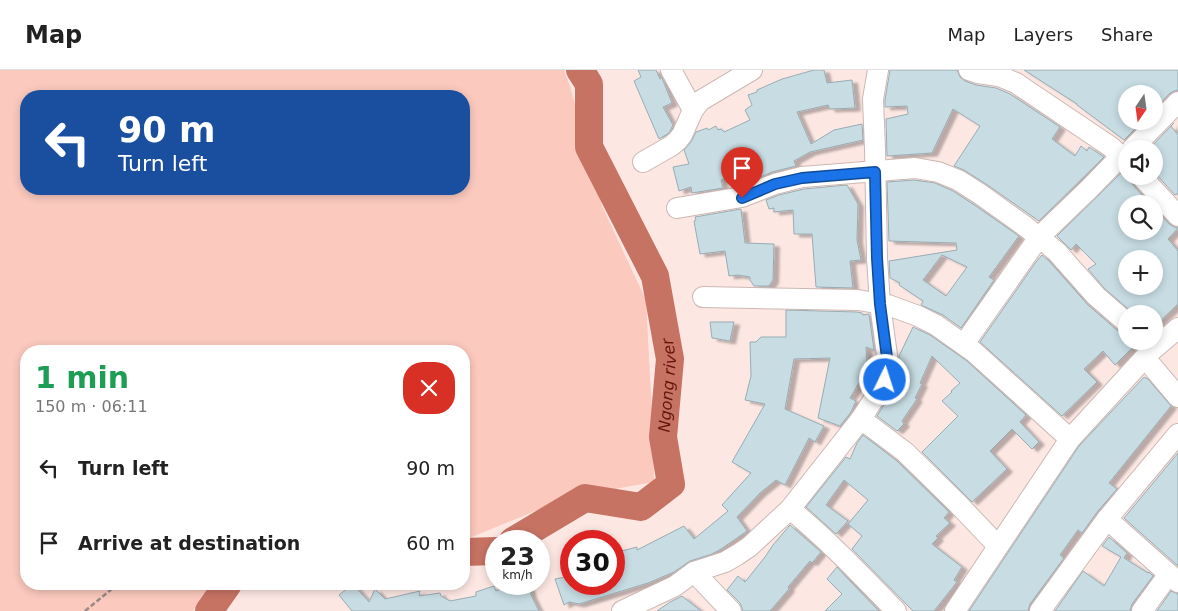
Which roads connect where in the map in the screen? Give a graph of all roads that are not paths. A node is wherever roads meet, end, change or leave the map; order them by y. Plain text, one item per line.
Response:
1 (671, 70) edge
2 (752, 70) edge
3 (878, 70) edge
4 (969, 70) edge
5 (1178, 102) edge
6 (693, 110) junction
7 (1141, 140) edge
8 (1118, 151) edge
9 (643, 162) dead end
10 (1118, 163) edge
11 (875, 172) junction
12 (1149, 185) edge
13 (678, 208) dead end
14 (1178, 216) edge
15 (1039, 237) junction
16 (703, 296) dead end
17 (880, 304) junction
18 (1118, 315) edge
19 (1178, 328) edge
20 (964, 344) junction
21 (1146, 351) edge
22 (1178, 398) edge
23 (861, 419) junction
24 (1178, 434) edge
25 (1070, 439) junction
26 (790, 509) junction
27 (1107, 519) junction
28 (998, 546) junction
29 (694, 572) junction
30 (1174, 578) edge
31 (622, 611) edge
32 (730, 611) edge
33 (896, 611) edge
34 (955, 611) edge
35 (1040, 611) edge
36 (1142, 611) edge

1 - 6 street
2 - 6 street
3 - 11 street
4 - 8 street
5 - 7 street
6 - 9 street
10 - 15 street
11 - 13 street
11 - 15 street
11 - 17 street
12 - 14 street
15 - 18 street
15 - 20 street
16 - 17 street
17 - 20 street
17 - 23 street
19 - 21 street
20 - 25 street
21 - 22 street
21 - 25 street
23 - 26 street
23 - 28 street
24 - 27 street
25 - 28 street
26 - 29 street
26 - 33 street
27 - 30 street
27 - 35 street
28 - 34 street
29 - 31 street
29 - 32 street
30 - 36 street

